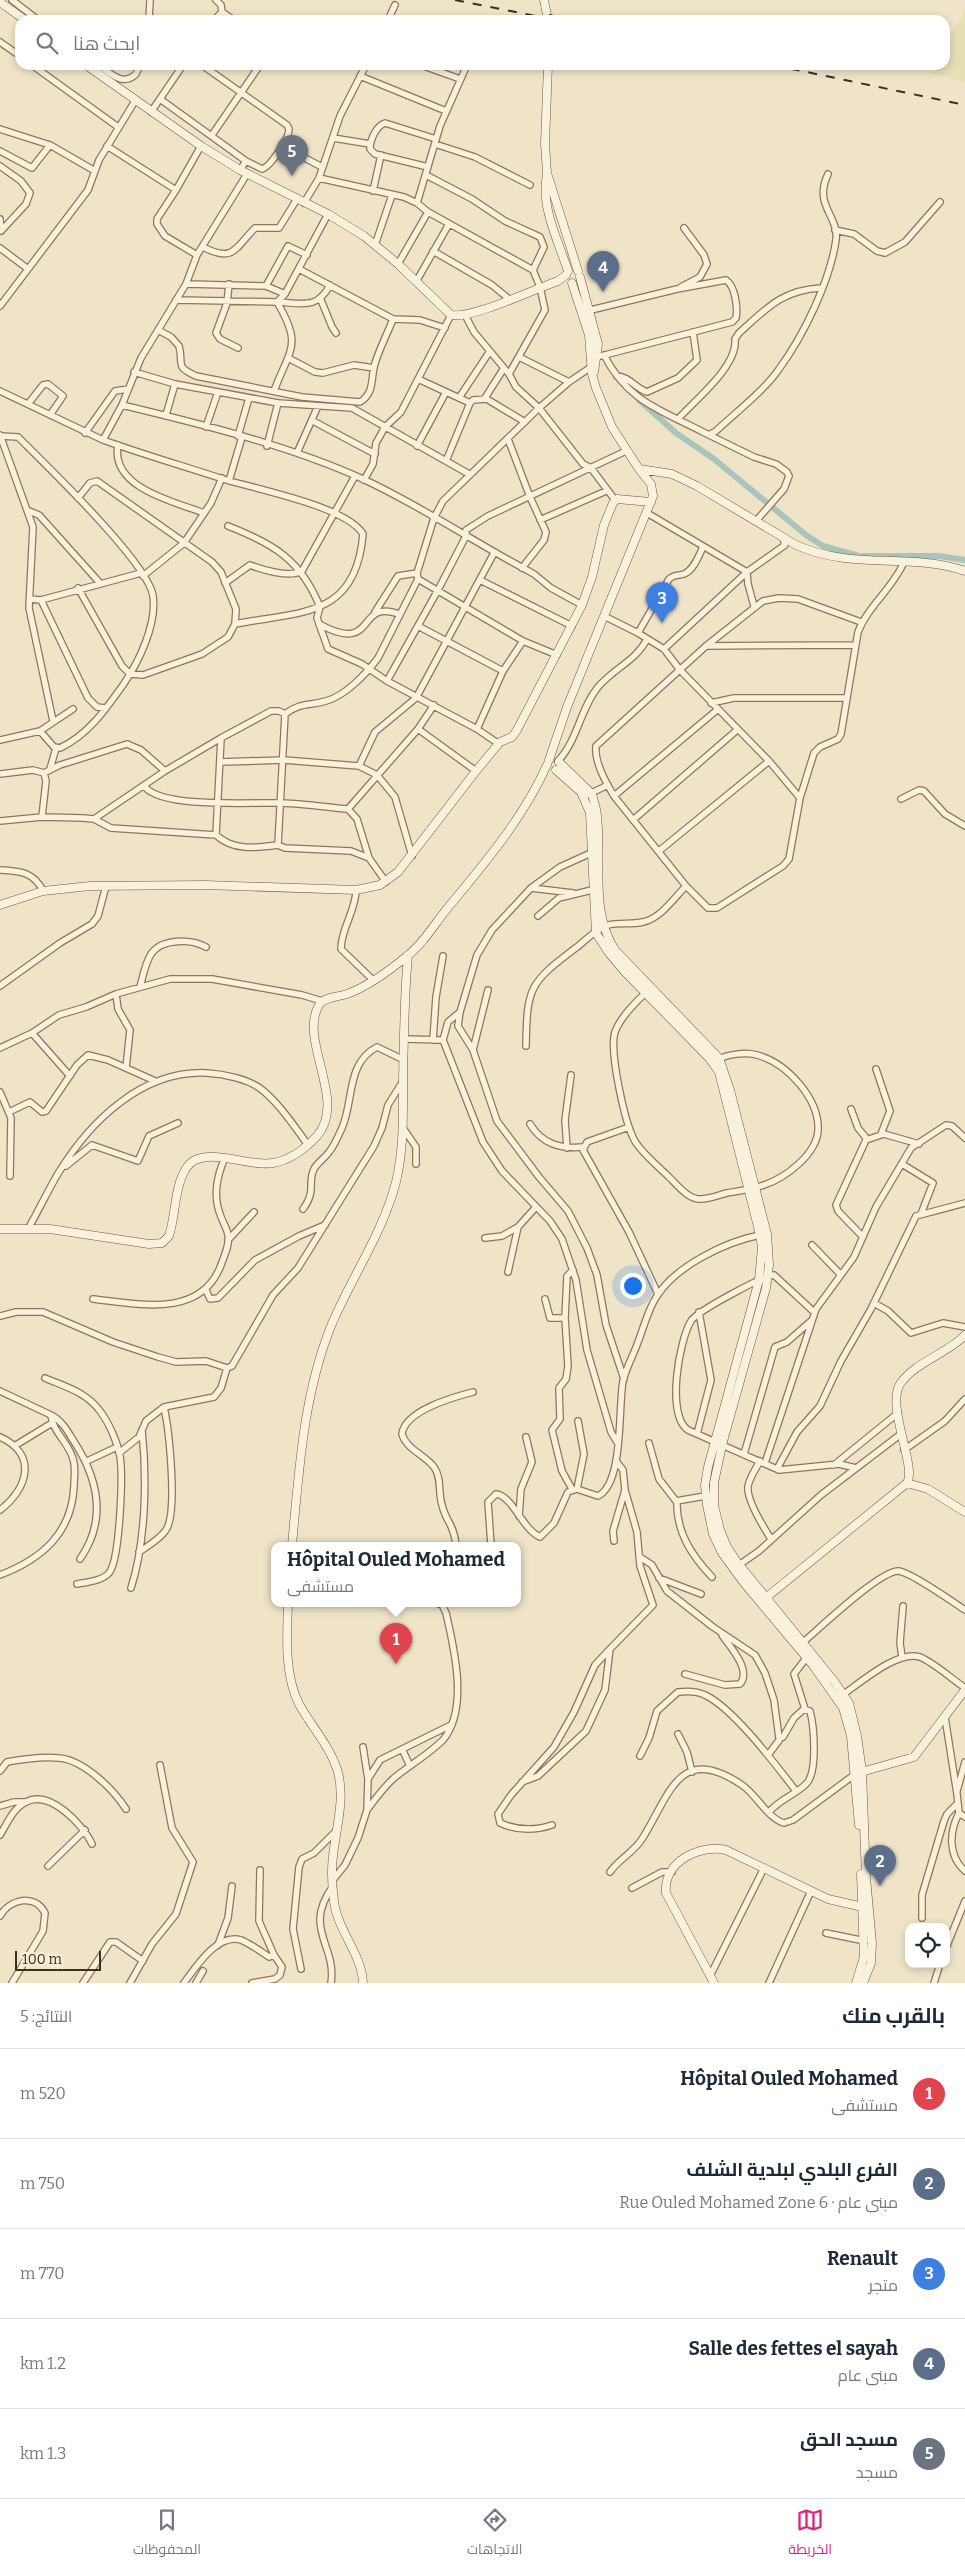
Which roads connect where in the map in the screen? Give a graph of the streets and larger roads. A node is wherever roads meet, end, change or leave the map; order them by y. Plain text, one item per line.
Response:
1 (12, 0) edge
2 (150, 0) edge
3 (216, 0) edge
4 (544, 0) edge
5 (4, 2) edge
6 (396, 5) dead end
7 (222, 12) junction
8 (19, 15) edge
9 (32, 15) edge
10 (150, 15) edge
11 (219, 15) edge
12 (226, 15) edge
13 (391, 15) edge
14 (547, 15) edge
15 (0, 42) edge
16 (15, 52) edge
17 (39, 70) edge
18 (93, 70) edge
19 (106, 70) edge
20 (138, 70) edge
21 (180, 70) edge
22 (209, 70) edge
23 (256, 70) edge
24 (363, 70) edge
25 (435, 70) edge
26 (464, 70) edge
27 (548, 70) edge
28 (360, 76) junction
29 (460, 79) junction
30 (241, 92) junction
31 (160, 99) junction
32 (135, 101) junction
33 (446, 111) junction
34 (151, 112) junction
35 (118, 127) junction
36 (0, 129) edge
37 (212, 135) junction
38 (333, 138) junction
39 (435, 142) junction
40 (370, 144) junction
41 (50, 145) junction
42 (108, 146) junction
43 (201, 146) junction
44 (282, 146) junction
45 (1, 153) edge
46 (381, 155) junction
47 (246, 160) junction
48 (0, 166) edge
49 (428, 166) junction
50 (322, 167) junction
51 (95, 171) junction
52 (243, 172) junction
53 (547, 173) junction
54 (828, 174) dead end
55 (426, 175) junction
56 (319, 178) junction
57 (530, 185) dead end
58 (176, 190) junction
59 (372, 191) junction
60 (392, 195) junction
61 (301, 201) junction
62 (940, 202) dead end
63 (417, 203) junction
64 (428, 212) junction
65 (328, 214) junction
66 (0, 219) edge
67 (448, 224) junction
68 (684, 228) dead end
69 (835, 230) junction
70 (1, 232) edge
71 (375, 245) junction
72 (203, 247) junction
73 (0, 248) edge
74 (433, 250) junction
75 (197, 255) junction
76 (307, 255) junction
77 (398, 264) junction
78 (28, 269) junction
79 (299, 269) junction
80 (533, 270) junction
81 (579, 274) junction
82 (569, 278) junction
83 (416, 282) junction
84 (186, 284) junction
85 (229, 284) junction
86 (330, 285) junction
87 (266, 286) junction
88 (540, 287) junction
89 (821, 288) junction
90 (677, 289) junction
91 (285, 294) junction
92 (509, 299) junction
93 (176, 300) junction
94 (321, 300) junction
95 (277, 302) junction
96 (227, 303) junction
97 (0, 306) edge
98 (590, 310) junction
99 (451, 315) junction
100 (464, 315) junction
101 (393, 319) junction
102 (445, 328) junction
103 (158, 330) junction
104 (336, 332) dead end
105 (693, 332) junction
106 (238, 348) dead end
107 (490, 351) junction
108 (598, 356) junction
109 (519, 357) junction
110 (288, 358) junction
111 (591, 367) junction
112 (374, 368) junction
113 (504, 368) junction
114 (134, 372) junction
115 (509, 374) junction
116 (617, 376) junction
117 (418, 379) junction
118 (593, 379) junction
119 (569, 382) junction
120 (175, 384) junction
121 (128, 389) junction
122 (0, 391) edge
123 (274, 391) junction
124 (218, 392) junction
125 (446, 392) junction
126 (249, 398) junction
127 (459, 398) junction
128 (486, 399) junction
129 (470, 403) junction
130 (28, 404) junction
131 (278, 404) junction
132 (122, 405) junction
133 (318, 406) junction
134 (538, 408) junction
135 (50, 415) junction
136 (166, 415) junction
137 (678, 419) junction
138 (312, 421) junction
139 (525, 422) junction
140 (206, 427) junction
141 (385, 428) junction
142 (85, 433) junction
143 (709, 435) junction
144 (0, 436) edge
145 (240, 436) junction
146 (508, 439) junction
147 (102, 440) junction
148 (118, 445) junction
149 (268, 446) junction
150 (418, 446) junction
151 (626, 451) junction
152 (297, 454) junction
153 (375, 454) junction
154 (446, 461) junction
155 (591, 468) junction
156 (639, 469) junction
157 (469, 474) junction
158 (355, 476) junction
159 (222, 478) junction
160 (229, 480) junction
161 (364, 480) junction
162 (606, 491) junction
163 (530, 497) junction
164 (78, 498) junction
165 (615, 500) junction
166 (651, 502) junction
167 (29, 511) junction
168 (647, 512) junction
169 (204, 513) junction
170 (335, 513) junction
171 (434, 518) junction
172 (540, 520) junction
173 (756, 521) junction
174 (228, 526) dead end
175 (466, 536) junction
176 (783, 538) junction
177 (184, 543) junction
178 (703, 547) junction
179 (494, 553) junction
180 (904, 562) junction
181 (522, 568) junction
182 (302, 571) junction
183 (965, 571) edge
184 (747, 572) junction
185 (142, 575) junction
186 (418, 576) junction
187 (480, 580) junction
188 (99, 582) junction
189 (225, 583) junction
190 (78, 588) junction
191 (438, 590) junction
192 (30, 599) junction
193 (41, 600) junction
194 (582, 605) junction
195 (754, 606) junction
196 (320, 608) junction
197 (466, 608) junction
198 (374, 613) junction
199 (399, 614) junction
200 (604, 616) junction
201 (861, 622) junction
202 (234, 624) junction
203 (318, 624) junction
204 (418, 626) junction
205 (572, 626) junction
206 (638, 633) junction
207 (647, 639) junction
208 (522, 641) junction
209 (448, 642) junction
210 (854, 645) junction
211 (706, 646) junction
212 (664, 649) junction
213 (557, 655) junction
214 (370, 669) junction
215 (680, 670) junction
216 (503, 671) junction
217 (130, 674) junction
218 (387, 681) junction
219 (416, 698) junction
220 (847, 698) junction
221 (712, 703) junction
222 (434, 705) junction
223 (105, 708) junction
224 (73, 709) dead end
225 (717, 710) junction
226 (286, 714) junction
227 (53, 721) junction
228 (418, 728) junction
229 (477, 729) junction
230 (737, 730) junction
231 (40, 731) junction
232 (221, 738) junction
233 (0, 740) edge
234 (499, 744) junction
235 (56, 748) junction
236 (284, 760) junction
237 (769, 761) junction
238 (220, 762) junction
239 (554, 764) junction
240 (359, 766) junction
241 (50, 769) junction
242 (166, 771) junction
243 (476, 771) junction
244 (44, 773) junction
245 (0, 774) edge
246 (377, 776) junction
247 (608, 785) junction
248 (145, 787) junction
249 (588, 795) junction
250 (614, 796) junction
251 (800, 798) junction
252 (901, 799) dead end
253 (282, 803) junction
254 (217, 804) junction
255 (348, 809) junction
256 (42, 817) junction
257 (94, 819) junction
258 (633, 820) junction
259 (0, 821) edge
260 (965, 826) edge
261 (216, 835) junction
262 (278, 845) junction
263 (659, 851) junction
264 (591, 853) junction
265 (412, 856) junction
266 (369, 858) junction
267 (0, 870) edge
268 (386, 882) junction
269 (106, 886) junction
270 (686, 886) junction
271 (531, 888) junction
272 (356, 890) junction
273 (592, 890) junction
274 (43, 892) junction
275 (575, 894) junction
276 (0, 905) edge
277 (538, 916) dead end
278 (603, 928) junction
279 (596, 933) junction
280 (206, 947) dead end
281 (408, 956) junction
282 (443, 956) dead end
283 (373, 980) junction
284 (0, 986) edge
285 (140, 987) junction
286 (488, 990) dead end
287 (649, 990) junction
288 (116, 994) junction
289 (322, 1001) junction
290 (460, 1012) junction
291 (32, 1033) junction
292 (405, 1039) junction
293 (433, 1040) junction
294 (443, 1040) junction
295 (526, 1046) dead end
296 (0, 1048) edge
297 (473, 1050) junction
298 (404, 1060) junction
299 (716, 1060) junction
300 (126, 1068) junction
301 (876, 1068) dead end
302 (572, 1075) dead end
303 (70, 1076) junction
304 (155, 1081) junction
305 (403, 1081) junction
306 (0, 1092) edge
307 (851, 1109) dead end
308 (9, 1112) junction
309 (178, 1123) dead end
310 (530, 1124) dead end
311 (629, 1127) junction
312 (403, 1128) junction
313 (881, 1134) junction
314 (965, 1138) edge
315 (867, 1139) junction
316 (919, 1144) junction
317 (308, 1145) junction
318 (583, 1147) junction
319 (567, 1148) junction
320 (225, 1158) junction
321 (416, 1164) dead end
322 (902, 1164) junction
323 (60, 1171) junction
324 (10, 1176) dead end
325 (752, 1188) junction
326 (965, 1203) edge
327 (536, 1206) junction
328 (303, 1209) dead end
329 (254, 1212) dead end
330 (921, 1214) junction
331 (325, 1225) junction
332 (518, 1227) junction
333 (0, 1229) edge
334 (28, 1229) junction
335 (760, 1235) junction
336 (863, 1237) junction
337 (485, 1238) dead end
338 (228, 1240) junction
339 (812, 1245) dead end
340 (765, 1248) junction
341 (573, 1270) junction
342 (508, 1272) dead end
343 (841, 1275) junction
344 (768, 1276) junction
345 (759, 1280) junction
346 (206, 1290) junction
347 (658, 1294) junction
348 (93, 1298) dead end
349 (545, 1299) dead end
350 (874, 1303) junction
351 (699, 1312) junction
352 (814, 1312) junction
353 (0, 1316) edge
354 (565, 1318) junction
355 (811, 1321) junction
356 (965, 1328) edge
357 (965, 1335) edge
358 (226, 1368) junction
359 (45, 1378) dead end
360 (624, 1379) junction
361 (0, 1391) edge
362 (473, 1392) dead end
363 (965, 1399) edge
364 (164, 1407) junction
365 (898, 1413) junction
366 (51, 1415) junction
367 (578, 1421) dead end
368 (52, 1423) junction
369 (142, 1430) junction
370 (697, 1434) junction
371 (901, 1434) junction
372 (526, 1436) dead end
373 (0, 1438) edge
374 (617, 1442) junction
375 (649, 1443) dead end
376 (718, 1443) junction
377 (16, 1445) junction
378 (118, 1450) junction
379 (904, 1450) junction
380 (744, 1454) junction
381 (87, 1461) junction
382 (616, 1461) junction
383 (763, 1462) junction
384 (834, 1465) junction
385 (856, 1468) junction
386 (777, 1469) junction
387 (907, 1483) junction
388 (574, 1489) junction
389 (625, 1490) junction
390 (705, 1496) junction
391 (677, 1502) junction
392 (0, 1510) edge
393 (965, 1512) edge
394 (519, 1516) junction
395 (771, 1540) junction
396 (614, 1541) dead end
397 (292, 1542) edge
398 (456, 1542) edge
399 (490, 1542) edge
400 (139, 1552) junction
401 (640, 1557) junction
402 (80, 1559) dead end
403 (739, 1565) junction
404 (0, 1575) edge
405 (712, 1577) dead end
406 (659, 1578) junction
407 (77, 1584) dead end
408 (131, 1588) dead end
409 (701, 1594) dead end
410 (763, 1600) junction
411 (903, 1606) dead end
412 (288, 1607) edge
413 (443, 1607) edge
414 (965, 1610) edge
415 (721, 1633) junction
416 (801, 1644) junction
417 (610, 1649) junction
418 (807, 1657) junction
419 (902, 1657) junction
420 (685, 1674) dead end
421 (965, 1689) edge
422 (841, 1696) junction
423 (805, 1709) junction
424 (945, 1717) junction
425 (452, 1725) junction
426 (678, 1734) dead end
427 (429, 1737) junction
428 (780, 1739) junction
429 (363, 1747) dead end
430 (434, 1747) junction
431 (402, 1749) junction
432 (768, 1755) junction
433 (640, 1756) dead end
434 (965, 1762) edge
435 (160, 1765) dead end
436 (410, 1766) junction
437 (0, 1771) edge
438 (692, 1772) junction
439 (858, 1773) junction
440 (368, 1779) junction
441 (522, 1782) junction
442 (796, 1791) junction
443 (957, 1794) junction
444 (25, 1802) junction
445 (956, 1805) junction
446 (0, 1806) edge
447 (126, 1809) dead end
448 (366, 1810) junction
449 (769, 1812) junction
450 (959, 1813) junction
451 (965, 1817) edge
452 (552, 1825) dead end
453 (338, 1829) junction
454 (86, 1830) junction
455 (0, 1835) edge
456 (92, 1844) dead end
457 (48, 1866) dead end
458 (764, 1868) junction
459 (260, 1870) dead end
460 (965, 1871) edge
461 (610, 1872) dead end
462 (672, 1872) junction
463 (332, 1884) junction
464 (232, 1886) dead end
465 (632, 1888) dead end
466 (811, 1892) junction
467 (965, 1901) edge
468 (866, 1908) junction
469 (0, 1916) edge
470 (922, 1918) dead end
471 (826, 1933) dead end
472 (950, 1938) edge
473 (865, 1941) junction
474 (218, 1945) junction
475 (274, 1955) junction
476 (143, 1960) junction
477 (939, 1968) edge
478 (302, 1969) dead end
479 (203, 1971) dead end
480 (712, 1980) edge
481 (12, 1983) edge
482 (83, 1983) edge
483 (130, 1983) edge
484 (184, 1983) edge
485 (196, 1983) edge
486 (252, 1983) edge
487 (331, 1983) edge
488 (363, 1983) edge
489 (769, 1983) edge
490 (856, 1983) edge
491 (863, 1983) edge
492 (934, 1983) edge

1 - 9 street
2 - 10 street
3 - 7 street
4 - 14 street
5 - 8 street
6 - 13 street
7 - 11 street
7 - 12 street
15 - 16 street
17 - 35 street
18 - 32 street
19 - 20 street
21 - 31 street
22 - 30 street
23 - 30 street
24 - 28 street
25 - 29 street
26 - 29 street
27 - 53 street
28 - 33 street
28 - 38 street
29 - 33 street
30 - 37 street
30 - 44 street
31 - 34 street
31 - 37 street
32 - 34 street
32 - 35 street
33 - 39 street
34 - 43 street
35 - 42 street
36 - 41 street
37 - 47 street
38 - 40 street
38 - 50 street
39 - 40 street
39 - 49 street
39 - 57 street
40 - 46 street
41 - 45 street
41 - 51 street
42 - 51 street
42 - 58 street
43 - 52 street
43 - 58 street
44 - 47 street
44 - 50 street
46 - 49 street
46 - 59 street
47 - 52 street
48 - 70 street
49 - 55 street
50 - 56 street
51 - 78 street
52 - 61 street
52 - 72 street
53 - 81 street
53 - 82 street
54 - 69 street
55 - 63 street
55 - 80 street
56 - 59 street
56 - 61 street
58 - 75 street
59 - 60 street
60 - 63 street
60 - 71 street
61 - 65 street
61 - 72 street
62 - 69 street
63 - 64 street
64 - 67 street
64 - 77 street
65 - 71 street
65 - 76 street
66 - 70 street
67 - 74 street
67 - 80 street
68 - 90 street
69 - 89 street
71 - 77 street
72 - 75 street
73 - 78 street
74 - 83 street
74 - 92 street
75 - 84 street
76 - 79 street
76 - 87 street
77 - 83 street
78 - 97 street
79 - 86 street
79 - 91 street
80 - 88 street
81 - 82 street
81 - 82 street
81 - 98 street
82 - 88 street
82 - 108 street
83 - 99 street
84 - 85 street
84 - 93 street
85 - 87 street
85 - 96 street
86 - 94 street
86 - 101 street
87 - 91 street
88 - 92 street
88 - 109 street
89 - 137 street
89 - 143 street
90 - 98 street
90 - 105 street
91 - 95 street
92 - 100 street
93 - 96 street
93 - 103 street
94 - 95 street
94 - 104 street
95 - 96 street
95 - 110 street
96 - 106 street
98 - 108 street
99 - 100 street
99 - 102 street
100 - 107 street
101 - 102 street
101 - 112 street
102 - 117 street
103 - 114 street
103 - 123 street
105 - 108 street
105 - 116 street
107 - 113 street
107 - 127 street
108 - 111 street
108 - 116 street
108 - 118 street
109 - 115 street
109 - 119 street
110 - 112 street
110 - 123 street
111 - 118 street
111 - 119 street
112 - 123 street
113 - 115 street
113 - 128 street
114 - 120 street
114 - 121 street
115 - 134 street
116 - 137 street
117 - 125 street
117 - 141 street
118 - 151 street
119 - 134 street
120 - 124 street
120 - 136 street
121 - 132 street
121 - 142 street
122 - 130 street
124 - 126 street
124 - 140 street
125 - 127 street
125 - 150 street
126 - 131 street
126 - 145 street
127 - 129 street
128 - 129 street
128 - 139 street
129 - 154 street
130 - 135 street
130 - 135 street
131 - 133 street
131 - 149 street
132 - 136 street
132 - 147 street
133 - 138 street
133 - 141 street
134 - 139 street
134 - 155 street
135 - 142 street
136 - 140 street
137 - 143 street
138 - 152 street
138 - 153 street
139 - 146 street
140 - 145 street
141 - 150 street
141 - 153 street
142 - 147 street
143 - 173 street
144 - 164 street
144 - 167 street
145 - 149 street
145 - 160 street
146 - 157 street
146 - 163 street
147 - 148 street
148 - 159 street
148 - 169 street
149 - 152 street
150 - 154 street
151 - 155 street
151 - 156 street
152 - 158 street
153 - 161 street
154 - 157 street
155 - 162 street
155 - 163 street
156 - 166 street
156 - 173 street
157 - 171 street
158 - 161 street
158 - 170 street
159 - 160 street
159 - 169 street
160 - 170 street
161 - 171 street
162 - 165 street
162 - 172 street
163 - 172 street
163 - 175 street
164 - 177 street
164 - 185 street
165 - 166 street
165 - 194 street
166 - 168 street
167 - 188 street
167 - 192 street
168 - 178 street
168 - 200 street
169 - 177 street
170 - 182 street
170 - 196 street
171 - 175 street
171 - 186 street
172 - 181 street
173 - 176 street
174 - 182 street
175 - 179 street
175 - 191 street
176 - 180 street
176 - 184 street
177 - 185 street
177 - 189 street
178 - 184 street
178 - 206 street
179 - 181 street
179 - 187 street
180 - 183 street
180 - 201 street
181 - 194 street
182 - 189 street
182 - 196 street
184 - 195 street
184 - 212 street
185 - 188 street
185 - 217 street
186 - 191 street
186 - 198 street
186 - 199 street
187 - 197 street
187 - 205 street
188 - 190 street
189 - 202 street
190 - 193 street
190 - 217 street
191 - 197 street
191 - 204 street
192 - 193 street
192 - 227 street
193 - 223 street
194 - 205 street
195 - 201 street
195 - 211 street
196 - 202 street
196 - 203 street
197 - 208 street
197 - 209 street
198 - 199 street
198 - 203 street
199 - 214 street
200 - 206 street
200 - 239 street
201 - 210 street
202 - 217 street
203 - 214 street
204 - 209 street
204 - 218 street
205 - 213 street
206 - 207 street
207 - 212 street
207 - 239 street
208 - 213 street
208 - 216 street
209 - 216 street
209 - 219 street
210 - 211 street
210 - 220 street
211 - 215 street
212 - 215 street
213 - 234 street
214 - 218 street
214 - 226 street
215 - 221 street
215 - 247 street
216 - 229 street
217 - 223 street
218 - 219 street
219 - 222 street
219 - 240 street
220 - 221 street
220 - 251 street
221 - 225 street
222 - 228 street
222 - 229 street
223 - 235 street
224 - 227 street
225 - 230 street
225 - 250 street
226 - 232 street
226 - 236 street
227 - 231 street
228 - 243 street
228 - 246 street
229 - 234 street
230 - 237 street
230 - 258 street
231 - 233 street
231 - 235 street
232 - 238 street
232 - 242 street
234 - 243 street
235 - 241 street
236 - 238 street
236 - 240 street
236 - 253 street
237 - 251 street
237 - 263 street
238 - 254 street
239 - 249 street
239 - 281 street
240 - 246 street
241 - 242 street
241 - 244 street
242 - 248 street
243 - 265 street
244 - 245 street
244 - 256 street
246 - 255 street
246 - 265 street
247 - 249 street
247 - 250 street
248 - 254 street
248 - 257 street
249 - 264 street
249 - 278 street
250 - 258 street
251 - 270 street
252 - 260 street
253 - 254 street
253 - 255 street
253 - 262 street
254 - 261 street
255 - 266 street
256 - 257 street
256 - 259 street
257 - 261 street
258 - 263 street
261 - 262 street
262 - 266 street
263 - 270 street
264 - 271 street
264 - 273 street
265 - 268 street
266 - 268 street
267 - 274 street
268 - 272 street
269 - 272 street
269 - 274 street
269 - 284 street
270 - 278 street
271 - 275 street
271 - 290 street
272 - 283 street
273 - 275 street
273 - 279 street
274 - 276 street
275 - 277 street
278 - 279 street
278 - 287 street
279 - 287 street
279 - 295 street
280 - 285 street
281 - 283 street
281 - 292 street
282 - 293 street
283 - 289 street
285 - 288 street
285 - 289 street
286 - 297 street
287 - 299 street
287 - 311 street
288 - 291 street
288 - 300 street
289 - 317 street
290 - 294 street
290 - 297 street
291 - 296 street
291 - 303 street
292 - 293 street
292 - 298 street
293 - 294 street
294 - 327 street
297 - 360 street
298 - 305 street
298 - 328 street
299 - 325 street
299 - 325 street
300 - 303 street
300 - 304 street
301 - 313 street
302 - 319 street
303 - 308 street
304 - 317 street
304 - 323 street
305 - 312 street
305 - 331 street
306 - 308 street
307 - 315 street
308 - 324 street
309 - 323 street
310 - 319 street
311 - 318 street
311 - 325 street
312 - 321 street
312 - 397 street
313 - 315 street
313 - 316 street
314 - 316 street
315 - 336 street
316 - 322 street
317 - 320 street
318 - 319 street
318 - 347 street
320 - 334 street
320 - 338 street
322 - 330 street
322 - 336 street
323 - 334 street
325 - 335 street
325 - 340 street
326 - 330 street
327 - 332 street
327 - 341 street
329 - 338 street
330 - 350 street
331 - 346 street
331 - 358 street
332 - 337 street
332 - 342 street
333 - 334 street
335 - 340 street
335 - 347 street
336 - 343 street
338 - 346 street
339 - 343 street
340 - 344 street
340 - 345 street
341 - 354 street
341 - 374 street
343 - 352 street
344 - 345 street
344 - 352 street
344 - 376 street
345 - 351 street
345 - 376 street
346 - 348 street
347 - 360 street
349 - 354 street
350 - 356 street
350 - 386 street
351 - 370 street
351 - 370 street
352 - 355 street
353 - 358 street
354 - 388 street
355 - 380 street
355 - 383 street
357 - 365 street
358 - 364 street
359 - 378 street
360 - 374 street
361 - 366 street
362 - 398 street
363 - 379 street
364 - 369 street
364 - 400 street
365 - 371 street
365 - 384 street
366 - 368 street
366 - 381 street
367 - 388 street
368 - 377 street
368 - 404 street
369 - 378 street
369 - 400 street
370 - 376 street
371 - 379 street
371 - 385 street
372 - 394 street
373 - 377 street
374 - 382 street
375 - 391 street
376 - 380 street
376 - 390 street
376 - 403 street
377 - 392 street
378 - 381 street
378 - 407 street
379 - 387 street
380 - 383 street
381 - 402 street
382 - 388 street
382 - 389 street
383 - 386 street
383 - 395 street
384 - 385 street
384 - 386 street
385 - 395 street
387 - 393 street
387 - 410 street
388 - 394 street
389 - 396 street
389 - 401 street
390 - 391 street
390 - 410 street
391 - 405 street
394 - 399 street
395 - 403 street
400 - 408 street
401 - 406 street
401 - 417 street
403 - 410 street
406 - 409 street
406 - 415 street
410 - 416 street
411 - 419 street
412 - 453 street
413 - 425 street
414 - 416 street
415 - 420 street
415 - 428 street
416 - 418 street
416 - 422 street
417 - 441 street
417 - 441 street
418 - 422 street
418 - 423 street
419 - 421 street
419 - 422 street
421 - 424 street
422 - 439 street
423 - 428 street
423 - 442 street
424 - 439 street
424 - 443 street
425 - 427 street
425 - 430 street
426 - 438 street
427 - 430 street
427 - 431 street
428 - 432 street
429 - 440 street
430 - 436 street
431 - 436 street
431 - 440 street
432 - 433 street
432 - 442 street
434 - 443 street
435 - 476 street
436 - 448 street
437 - 447 street
438 - 449 street
438 - 461 street
439 - 449 street
439 - 468 street
439 - 468 street
440 - 448 street
441 - 452 street
442 - 449 street
443 - 445 street
444 - 446 street
444 - 454 street
444 - 455 street
445 - 450 street
445 - 470 street
448 - 463 street
450 - 451 street
450 - 460 street
453 - 463 street
453 - 478 street
454 - 456 street
454 - 457 street
458 - 462 street
458 - 466 street
458 - 480 street
459 - 475 street
462 - 465 street
462 - 480 street
463 - 487 street
463 - 488 street
464 - 474 street
466 - 468 street
466 - 489 street
467 - 472 street
468 - 473 street
468 - 491 street
469 - 481 street
471 - 473 street
473 - 490 street
474 - 475 street
474 - 484 street
475 - 486 street
476 - 482 street
476 - 483 street
477 - 492 street
479 - 485 street

